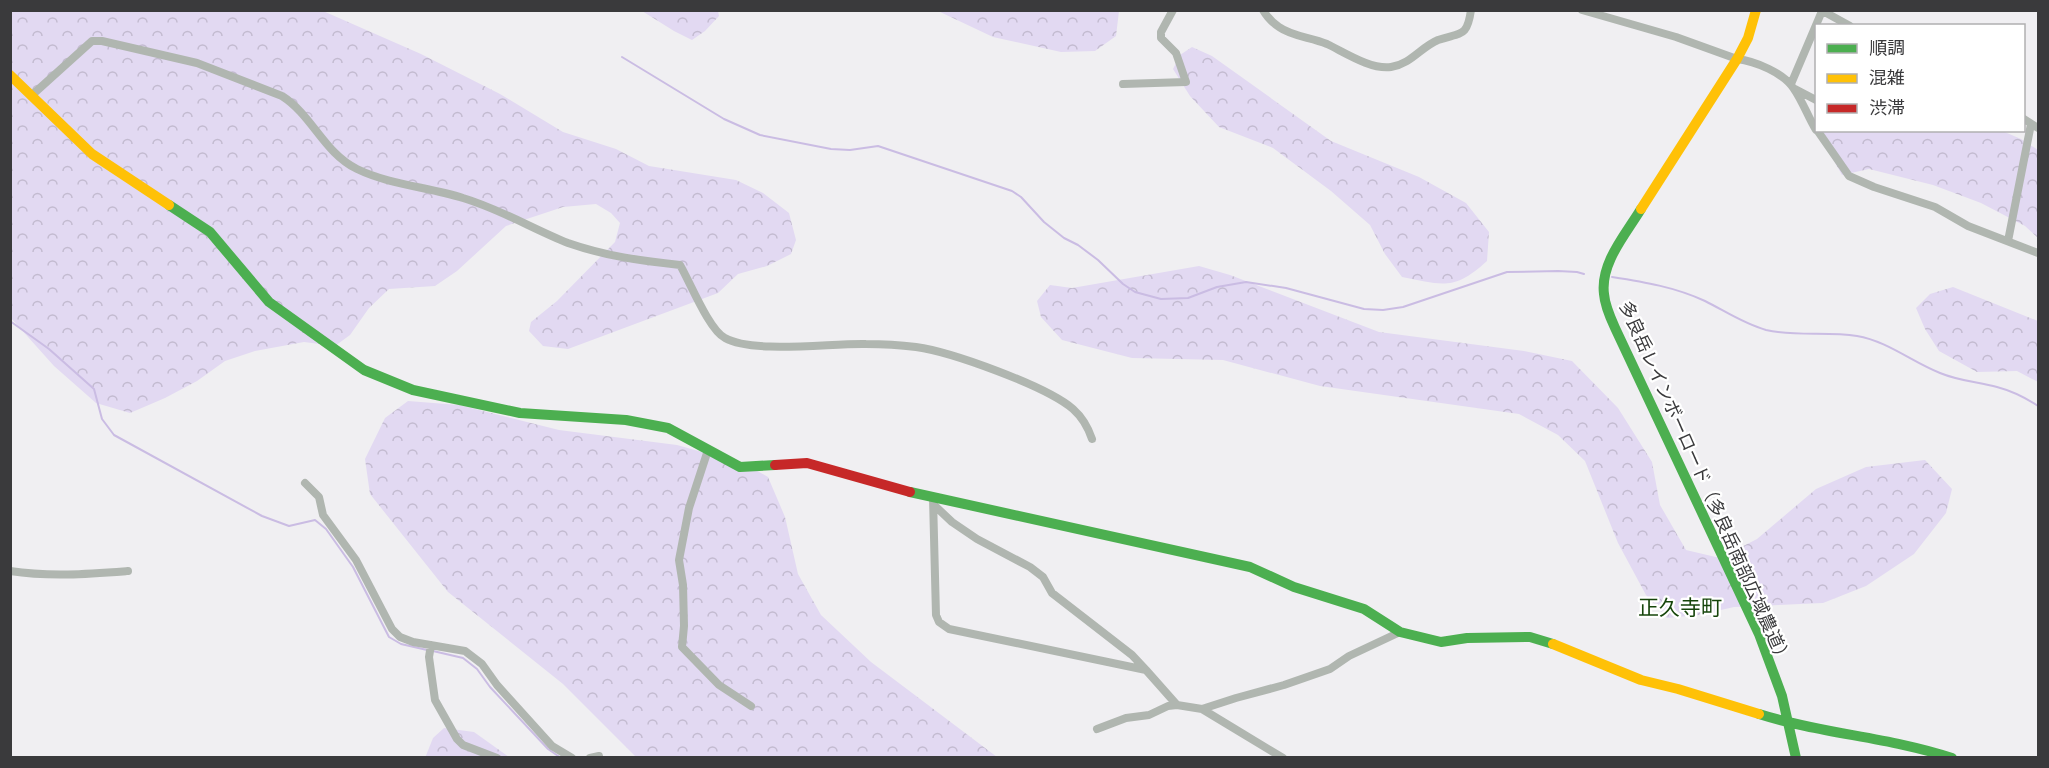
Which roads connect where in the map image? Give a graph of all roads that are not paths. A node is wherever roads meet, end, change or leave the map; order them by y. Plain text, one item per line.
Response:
1 (1173, 10) edge
2 (1263, 10) edge
3 (1471, 10) edge
4 (1582, 10) edge
5 (1756, 10) edge
6 (1821, 11) edge
7 (1846, 24) edge
8 (1815, 27) edge
9 (1737, 59) junction
10 (10, 75) edge
11 (1123, 84) dead end
12 (1792, 86) junction
13 (31, 96) junction
14 (1815, 99) edge
15 (2029, 123) edge
16 (1815, 126) edge
17 (1818, 132) edge
18 (2008, 241) junction
19 (2038, 253) edge
20 (1092, 439) dead end
21 (708, 450) junction
22 (305, 483) dead end
23 (933, 502) junction
24 (10, 571) edge
25 (128, 571) dead end
26 (1400, 632) junction
27 (431, 645) junction
28 (1146, 670) junction
29 (1177, 705) junction
30 (751, 706) dead end
31 (1202, 709) junction
32 (1789, 724) junction
33 (1097, 729) dead end
34 (497, 758) edge
35 (572, 758) edge
36 (1283, 758) edge
37 (1796, 758) edge
38 (1952, 758) edge

1 - 11 street
2 - 3 street
4 - 9 street
5 - 9 street, 多良岳レインボーロード（多良岳南部広域農道）
6 - 7 street
8 - 12 street
9 - 12 street
9 - 32 street, 多良岳レインボーロード（多良岳南部広域農道）
10 - 13 street
12 - 14 street
12 - 16 street
13 - 20 street
13 - 21 street
15 - 18 street
17 - 18 street
18 - 19 street
21 - 23 street
21 - 30 street
22 - 27 street
23 - 26 street
23 - 28 street
23 - 28 street
24 - 25 street
26 - 31 street
26 - 32 street
27 - 34 street
27 - 35 street
28 - 29 street
29 - 31 street
29 - 33 street
31 - 36 street
32 - 37 street, 多良岳レインボーロード（多良岳南部広域農道）
32 - 38 street

